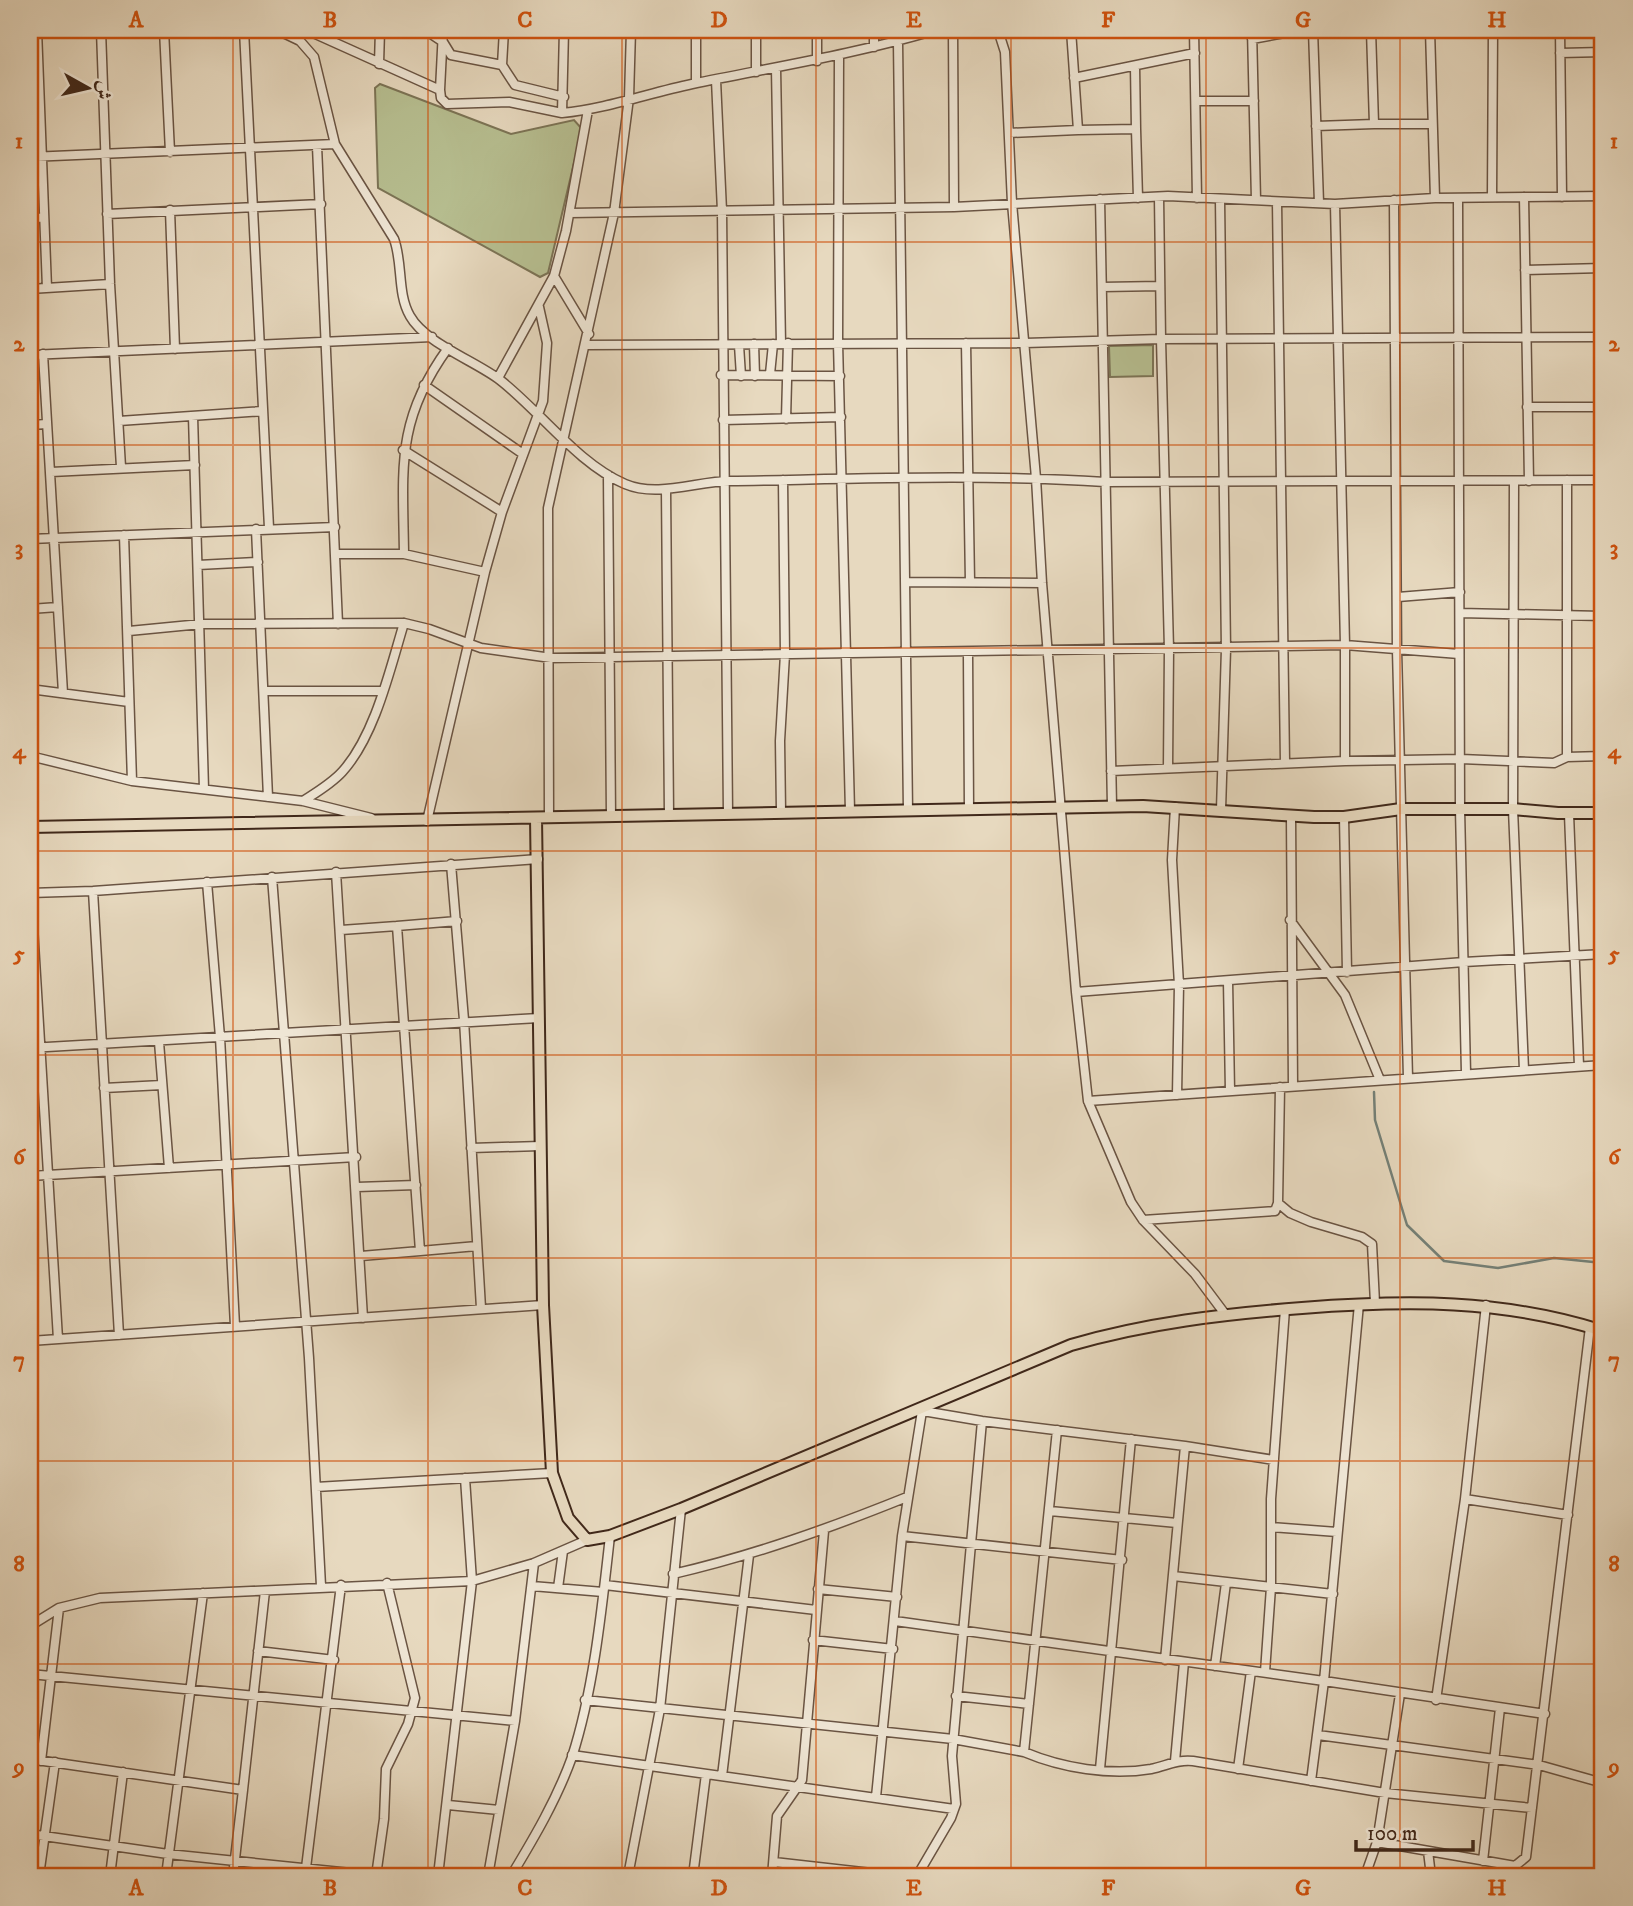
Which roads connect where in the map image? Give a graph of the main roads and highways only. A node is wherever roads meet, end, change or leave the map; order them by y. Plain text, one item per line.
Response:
1 (1603, 813) edge
2 (537, 818) junction
3 (30, 827) edge
4 (1603, 1331) edge

1 - 2 main road
2 - 3 main road
2 - 4 main road

